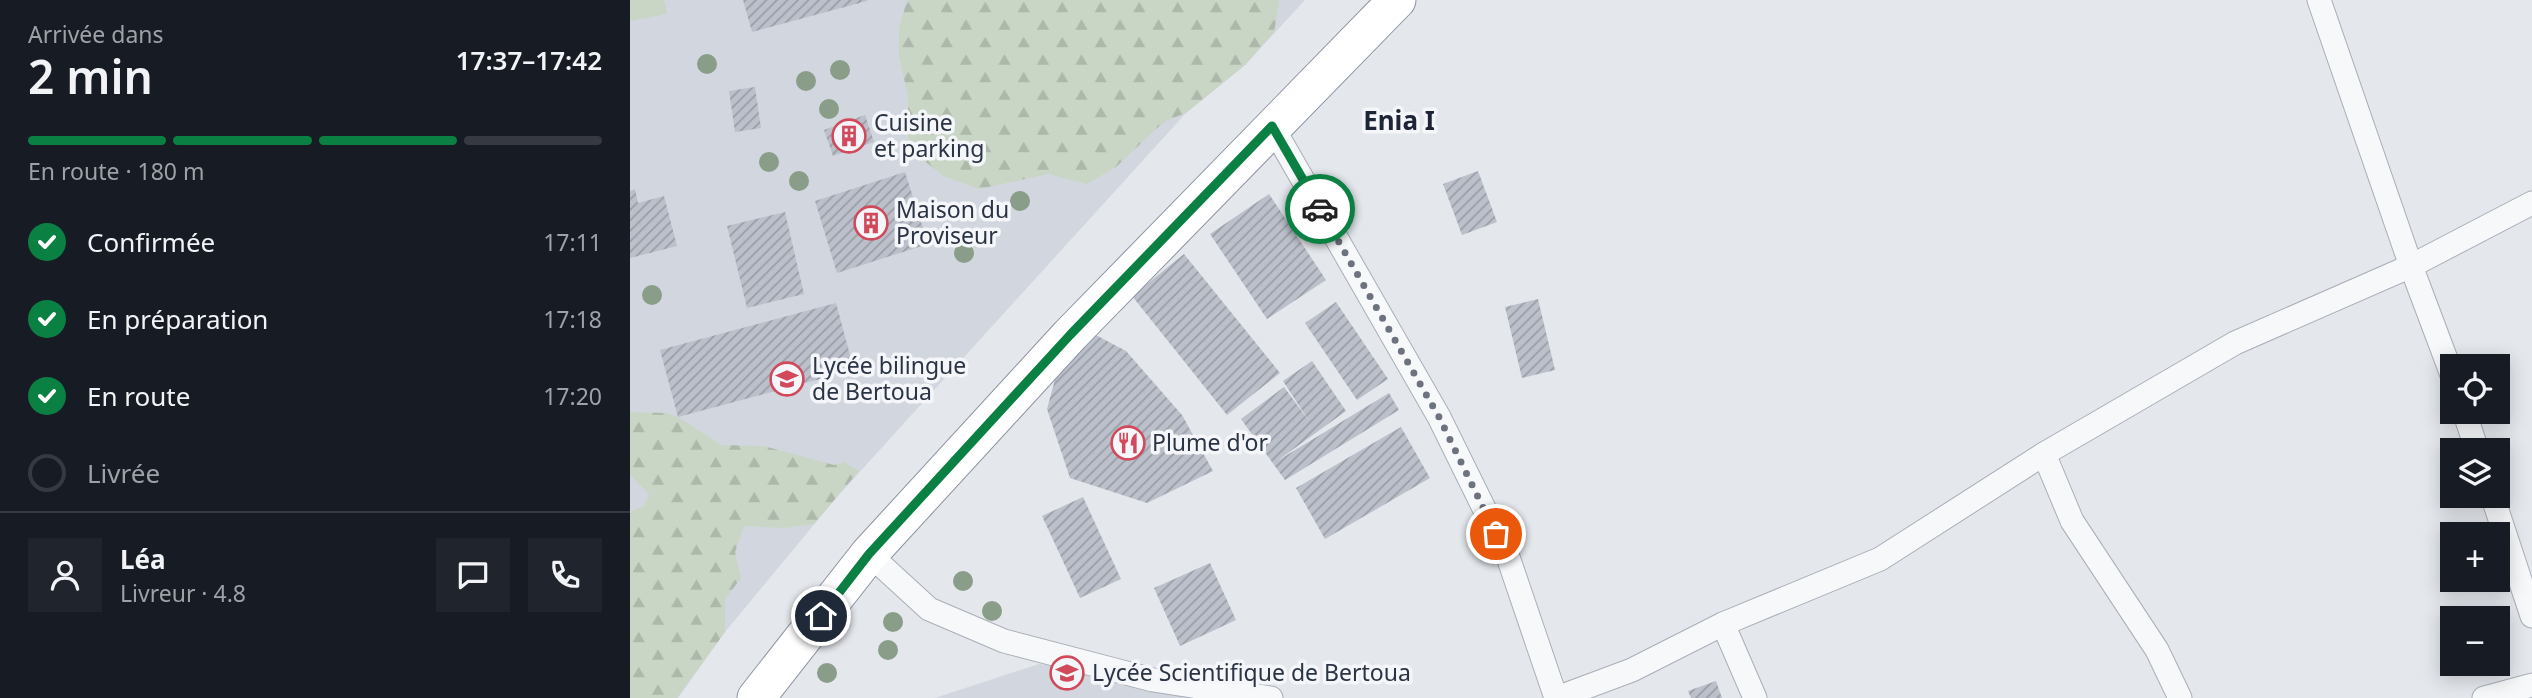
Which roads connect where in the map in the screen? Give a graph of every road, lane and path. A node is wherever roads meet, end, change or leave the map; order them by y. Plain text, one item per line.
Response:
1 (1397, 0) edge
2 (2319, 0) edge
3 (1272, 126) junction
4 (2532, 203) edge
5 (2411, 266) junction
6 (2444, 354) edge
7 (2044, 454) junction
8 (2496, 508) edge
9 (869, 554) junction
10 (2532, 616) edge
11 (1723, 624) junction
12 (2532, 685) edge
13 (756, 698) edge
14 (1271, 698) edge
15 (1557, 698) edge
16 (1755, 698) edge
17 (2180, 698) edge
18 (2484, 698) edge

1 - 3 highway
2 - 5 street
3 - 9 highway
3 - 15 street
4 - 5 street
5 - 6 street
5 - 7 street
7 - 11 street
7 - 17 street
8 - 10 street
9 - 13 highway
9 - 14 street
11 - 15 street
11 - 16 street
12 - 18 street

